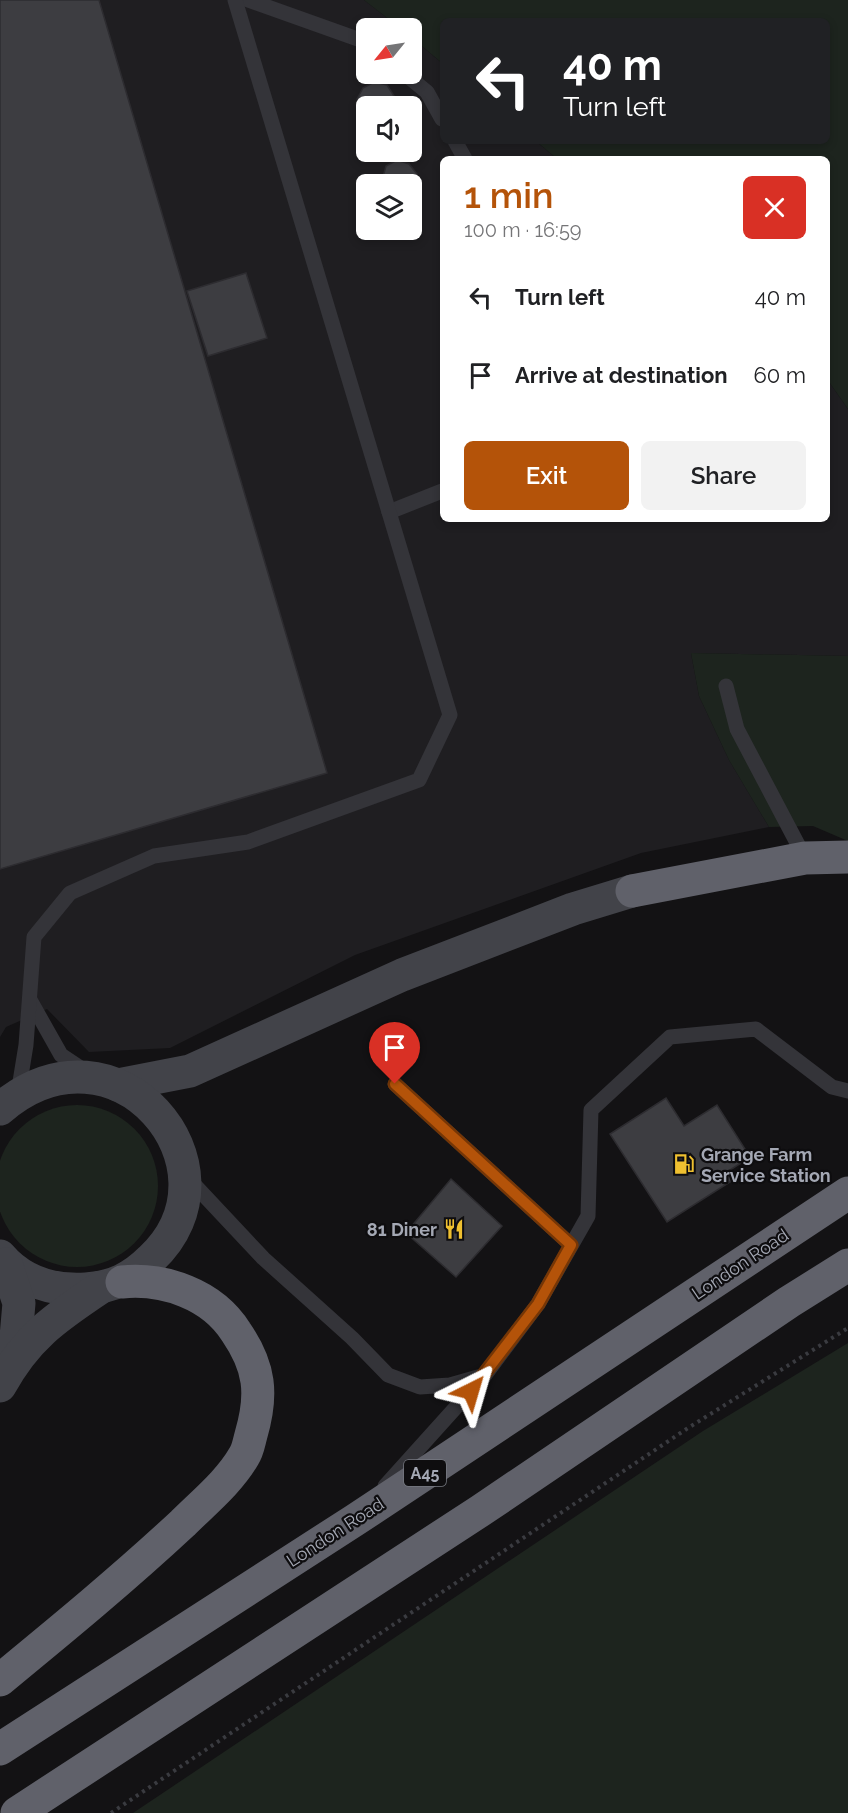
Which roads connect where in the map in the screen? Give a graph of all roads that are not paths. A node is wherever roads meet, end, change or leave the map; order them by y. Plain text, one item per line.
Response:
1 (235, 0) edge
2 (248, 0) edge
3 (356, 38) edge
4 (417, 84) edge
5 (440, 115) edge
6 (440, 492) edge
7 (389, 512) junction
8 (726, 686) dead end
9 (848, 857) edge
10 (805, 858) junction
11 (632, 891) joint
12 (30, 1000) junction
13 (107, 1081) junction
14 (395, 1084) dead end
15 (848, 1091) edge
16 (9, 1102) edge
17 (183, 1172) junction
18 (848, 1193) edge
19 (571, 1245) junction
20 (3, 1260) edge
21 (848, 1265) edge
22 (111, 1285) junction
23 (7, 1373) edge
24 (485, 1375) junction
25 (355, 1520) junction
26 (0, 1680) edge
27 (0, 1749) edge
28 (17, 1813) edge

1 - 7 lane
2 - 3 lane
4 - 5 lane
6 - 7 lane
7 - 12 lane
8 - 10 lane
9 - 10 highway
10 - 11 highway
11 - 13 street
12 - 13 lane
12 - 16 lane
13 - 16 street
13 - 17 street
14 - 19 lane
15 - 19 lane
17 - 22 street
17 - 24 lane
18 - 25 highway, London Road / A45
19 - 24 lane
20 - 22 street
20 - 23 street
21 - 28 highway
22 - 23 street
22 - 26 highway
24 - 25 lane
25 - 27 highway, London Road / A45

